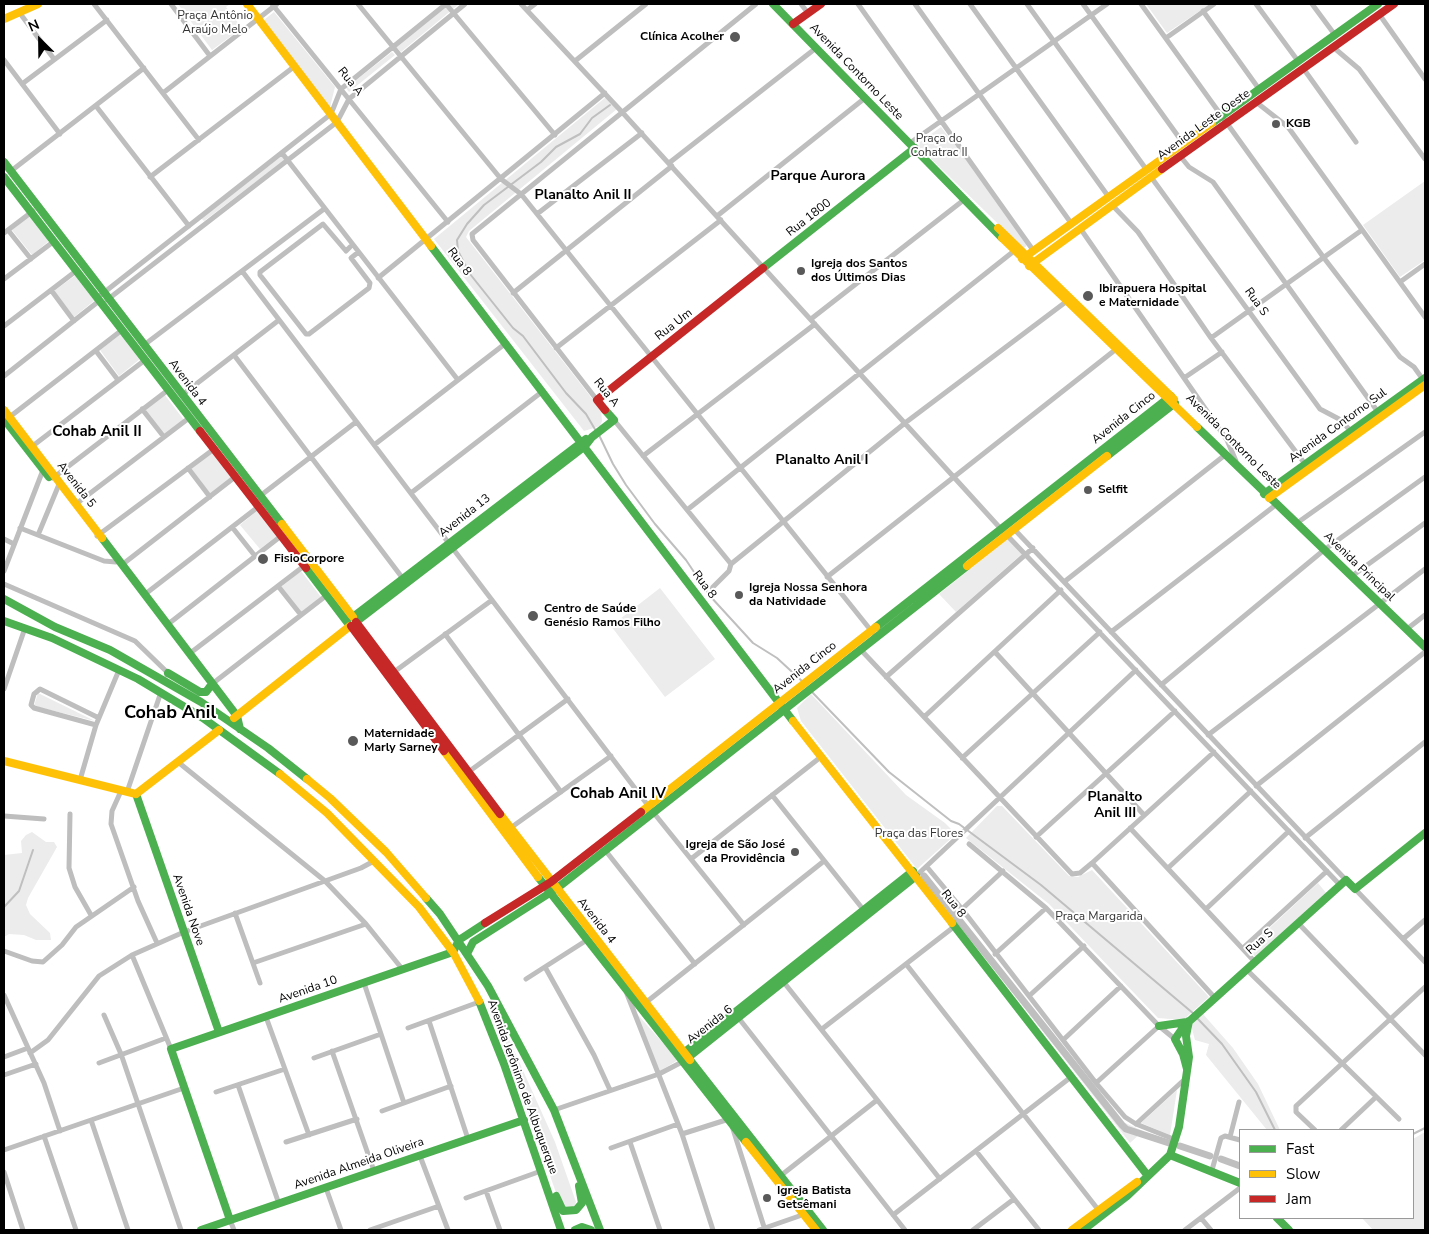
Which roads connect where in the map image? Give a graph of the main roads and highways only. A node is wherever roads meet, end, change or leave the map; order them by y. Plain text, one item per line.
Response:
1 (38, 4) edge
2 (247, 4) edge
3 (773, 4) edge
4 (821, 4) edge
5 (1394, 4) edge
6 (1374, 5) edge
7 (4, 19) edge
8 (792, 24) junction
9 (912, 146) junction
10 (4, 162) edge
11 (13, 174) junction
12 (5, 181) edge
13 (964, 199) junction
14 (1049, 250) junction
15 (1028, 255) junction
16 (1032, 264) junction
17 (764, 268) joint
18 (1054, 280) junction
19 (1069, 300) junction
20 (158, 371) junction
21 (1425, 381) edge
22 (597, 400) joint
23 (1172, 401) junction
24 (4, 410) edge
25 (6, 419) edge
26 (614, 420) joint
27 (203, 429) junction
28 (583, 443) junction
29 (30, 448) junction
30 (1235, 462) junction
31 (56, 482) junction
32 (248, 487) junction
33 (1268, 495) junction
34 (1277, 504) joint
35 (98, 535) junction
36 (296, 549) junction
37 (4, 599) edge
38 (4, 621) edge
39 (352, 622) junction
40 (1425, 647) edge
41 (168, 673) road end
42 (212, 684) junction
43 (779, 702) junction
44 (785, 710) junction
45 (237, 716) junction
46 (229, 722) junction
47 (240, 729) junction
48 (219, 730) junction
49 (713, 755) junction
50 (452, 756) junction
51 (718, 761) junction
52 (4, 762) edge
53 (136, 794) junction
54 (651, 809) junction
55 (1425, 833) edge
56 (914, 874) junction
57 (550, 888) junction
58 (458, 940) junction
59 (453, 952) junction
60 (467, 954) junction
61 (643, 1005) junction
62 (1190, 1020) junction
63 (1160, 1026) road end
64 (219, 1032) junction
65 (685, 1057) junction
66 (554, 1110) junction
67 (524, 1120) junction
68 (1170, 1155) junction
69 (1148, 1176) junction
70 (1239, 1183) edge
71 (806, 1213) junction
72 (1100, 1213) junction
73 (1278, 1219) edge
74 (230, 1220) junction
75 (201, 1230) edge
76 (561, 1230) edge
77 (575, 1230) edge
78 (591, 1230) edge
79 (600, 1230) edge
80 (816, 1230) edge
81 (824, 1230) edge
82 (1072, 1230) edge
83 (1084, 1230) edge
84 (1289, 1230) edge

1 - 7 main road
2 - 28 main road, Rua 8
3 - 8 main road, Avenida Contorno Leste
4 - 8 main road
5 - 14 main road, Avenida Leste Oeste
6 - 15 main road, Avenida Leste Oeste
8 - 9 main road, Avenida Contorno Leste
9 - 13 main road, Avenida Contorno Leste
9 - 17 main road, Rua 1800
10 - 11 main road, Avenida 4
11 - 12 main road
11 - 20 main road, Avenida 4
12 - 20 main road, Avenida 4
13 - 15 main road, Avenida Contorno Leste
13 - 15 main road, Avenida Contorno Leste
14 - 16 main road, Avenida Leste Oeste
14 - 18 main road
15 - 16 main road, Avenida Contorno Leste
16 - 18 main road, Avenida Contorno Leste
16 - 19 main road, Avenida Contorno Leste
17 - 22 main road, Rua Um
18 - 19 main road, Avenida Contorno Leste
19 - 23 main road, Avenida Contorno Leste
19 - 23 main road, Avenida Contorno Leste
20 - 27 main road, Avenida 4
20 - 27 main road, Avenida 4
21 - 33 main road, Avenida Contorno Sul
21 - 33 main road, Avenida Contorno Sul
22 - 26 main road, Rua A
23 - 30 main road, Avenida Contorno Leste
23 - 30 main road, Avenida Contorno Leste
23 - 43 main road, Avenida Cinco
23 - 44 main road, Avenida Cinco
24 - 25 main road, Avenida 5
25 - 29 main road, Avenida 5
26 - 28 main road, Avenida 13
27 - 32 main road, Avenida 4
27 - 32 main road, Avenida 4
28 - 39 main road, Avenida 13
28 - 43 main road, Rua 8
29 - 31 main road, Avenida 5
29 - 31 main road, Avenida 5
30 - 33 main road, Avenida Contorno Leste
31 - 35 main road, Avenida 5
31 - 35 main road, Avenida 5
32 - 36 main road, Avenida 4
32 - 36 main road, Avenida 4
33 - 34 main road, Avenida Contorno Leste
34 - 40 main road, Avenida Principal
35 - 42 main road, Avenida 5
36 - 39 main road, Avenida 4
36 - 39 main road, Avenida 4
37 - 46 main road, Avenida Jerônimo de Albuquerque
38 - 48 main road, Avenida Jerônimo de Albuquerque
39 - 45 main road, Avenida 13
39 - 50 main road, Avenida 4
39 - 50 main road, Avenida 4
41 - 42 main road
42 - 45 main road, Avenida 5
43 - 44 main road, Rua 8
43 - 49 main road, Avenida Cinco
44 - 51 main road, Avenida Cinco
44 - 56 main road, Rua 8
45 - 46 main road, Avenida 13
45 - 47 main road, Avenida 5
46 - 47 main road, Avenida Jerônimo de Albuquerque
47 - 58 main road, Avenida Jerônimo de Albuquerque
48 - 53 main road
48 - 59 main road, Avenida Jerônimo de Albuquerque
49 - 51 main road
49 - 54 main road, Avenida Cinco
50 - 57 main road, Avenida 4
51 - 54 main road, Avenida Cinco
52 - 53 main road
53 - 64 main road, Avenida Nove
54 - 57 main road, Avenida Cinco
54 - 57 main road, Avenida Cinco
55 - 62 main road, Rua S
56 - 65 main road, Avenida 6
56 - 69 main road, Rua 8
57 - 58 main road, Avenida Cinco
57 - 60 main road, Avenida Cinco
57 - 61 main road, Avenida 4
57 - 61 main road, Avenida 4
58 - 59 main road
58 - 60 main road, Avenida Jerônimo de Albuquerque
59 - 64 main road, Avenida 10
59 - 67 main road, Avenida Jerônimo de Albuquerque
60 - 66 main road, Avenida Jerônimo de Albuquerque
61 - 65 main road, Avenida 4
62 - 63 main road
62 - 68 main road
64 - 74 main road, Avenida 10
65 - 71 main road, Avenida 4
66 - 67 main road
66 - 79 main road, Avenida Jerônimo de Albuquerque
67 - 74 main road, Avenida Almeida Oliveira
67 - 76 main road, Avenida Jerônimo de Albuquerque
68 - 69 main road
68 - 70 main road
69 - 72 main road
71 - 80 main road, Avenida 4
71 - 81 main road, Avenida 4
72 - 82 main road
72 - 83 main road
73 - 84 main road
74 - 75 main road, Avenida Almeida Oliveira
77 - 78 main road

